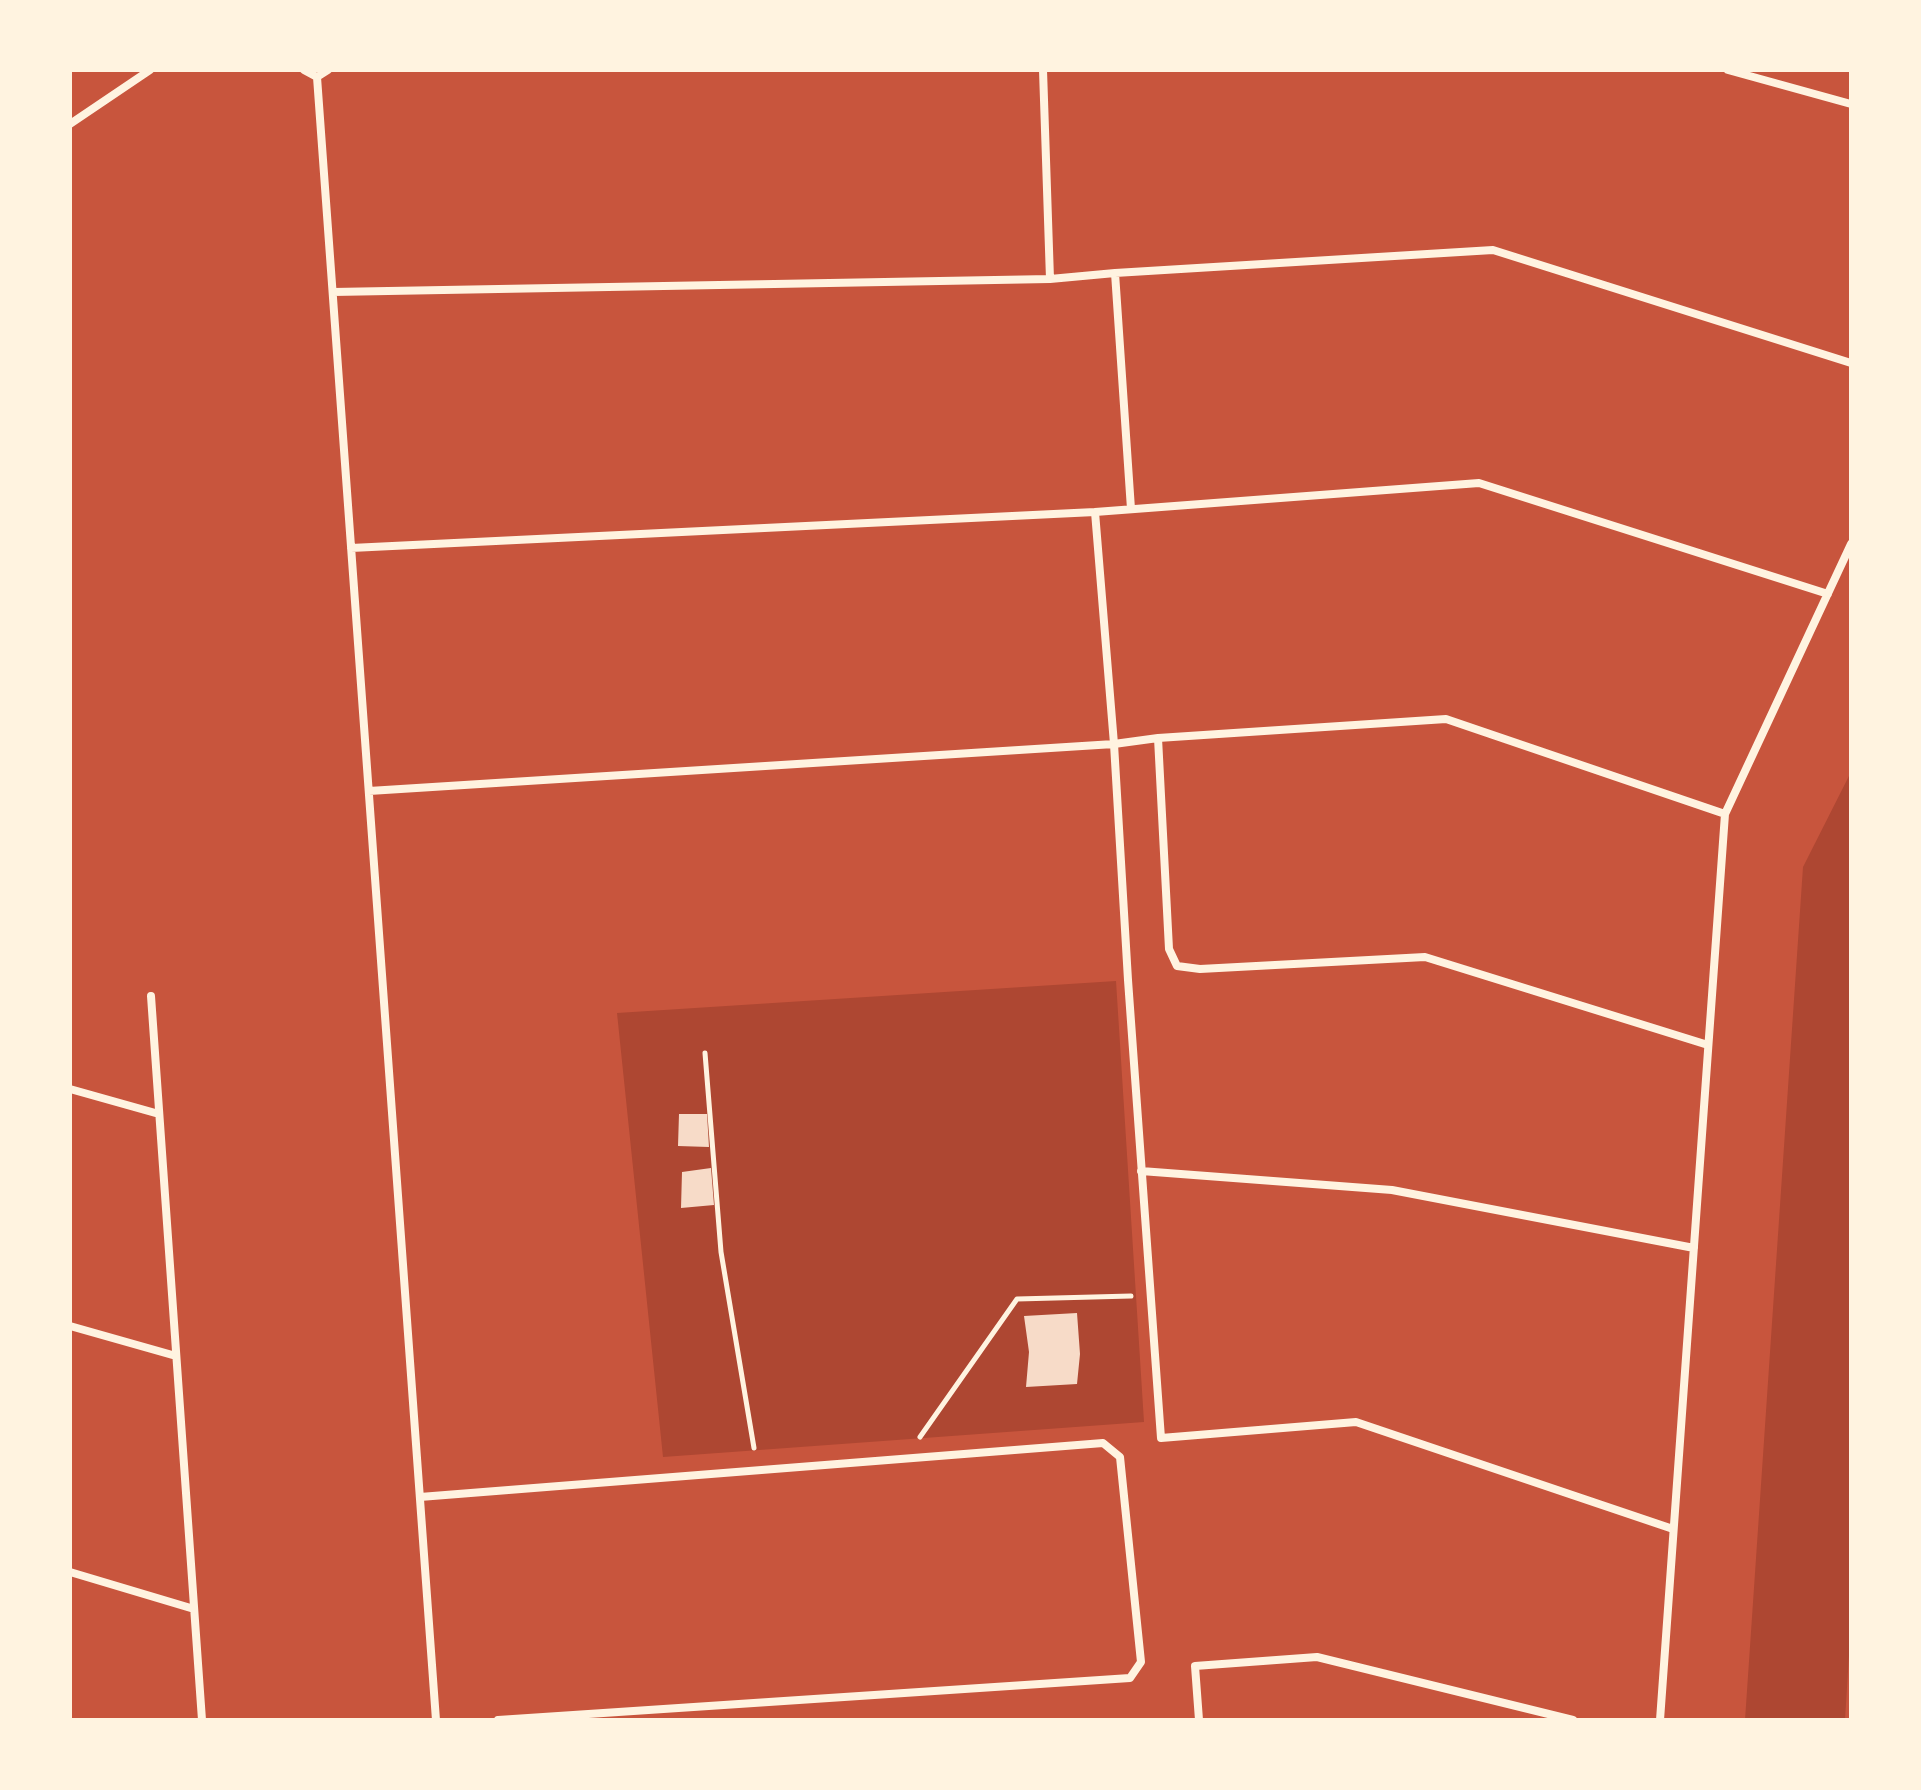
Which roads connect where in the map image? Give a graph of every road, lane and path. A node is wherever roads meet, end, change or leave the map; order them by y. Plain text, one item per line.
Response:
1 (150, 70) edge
2 (304, 70) edge
3 (328, 70) edge
4 (1043, 70) edge
5 (1728, 70) edge
6 (317, 77) junction
7 (1851, 104) edge
8 (70, 124) edge
9 (1115, 273) junction
10 (1050, 279) junction
11 (333, 292) junction
12 (1851, 363) edge
13 (1131, 509) junction
14 (1095, 512) junction
15 (1851, 544) edge
16 (351, 548) junction
17 (1828, 594) junction
18 (1158, 738) junction
19 (1114, 744) junction
20 (369, 791) junction
21 (1725, 814) junction
22 (151, 996) dead end
23 (1708, 1045) junction
24 (705, 1053) dead end
25 (70, 1089) edge
26 (159, 1114) junction
27 (1141, 1171) junction
28 (1694, 1248) junction
29 (1152, 1296) junction
30 (70, 1326) edge
31 (176, 1356) junction
32 (754, 1451) dead end
33 (906, 1458) junction
34 (420, 1497) junction
35 (1673, 1529) junction
36 (70, 1572) edge
37 (194, 1609) junction
38 (202, 1720) edge
39 (436, 1720) edge
40 (498, 1720) edge
41 (1199, 1720) edge
42 (1573, 1720) edge
43 (1660, 1720) edge

1 - 8 street
2 - 6 street
3 - 6 street
4 - 10 street
5 - 7 street
6 - 11 street
9 - 10 street
9 - 12 street
9 - 13 street
10 - 11 street
11 - 16 street
13 - 14 street
13 - 17 street
14 - 16 street
14 - 19 street
15 - 17 street
16 - 20 street
17 - 21 street
18 - 19 street
18 - 21 street
18 - 23 street
19 - 20 street
19 - 27 street
20 - 34 street
21 - 23 street
22 - 26 street
23 - 28 street
24 - 32 path
25 - 26 street
26 - 31 street
27 - 28 street
27 - 29 street
28 - 35 street
29 - 33 path
29 - 35 street
30 - 31 street
31 - 37 street
33 - 34 street
33 - 40 street
34 - 39 street
35 - 43 street
36 - 37 street
37 - 38 street
41 - 42 street

